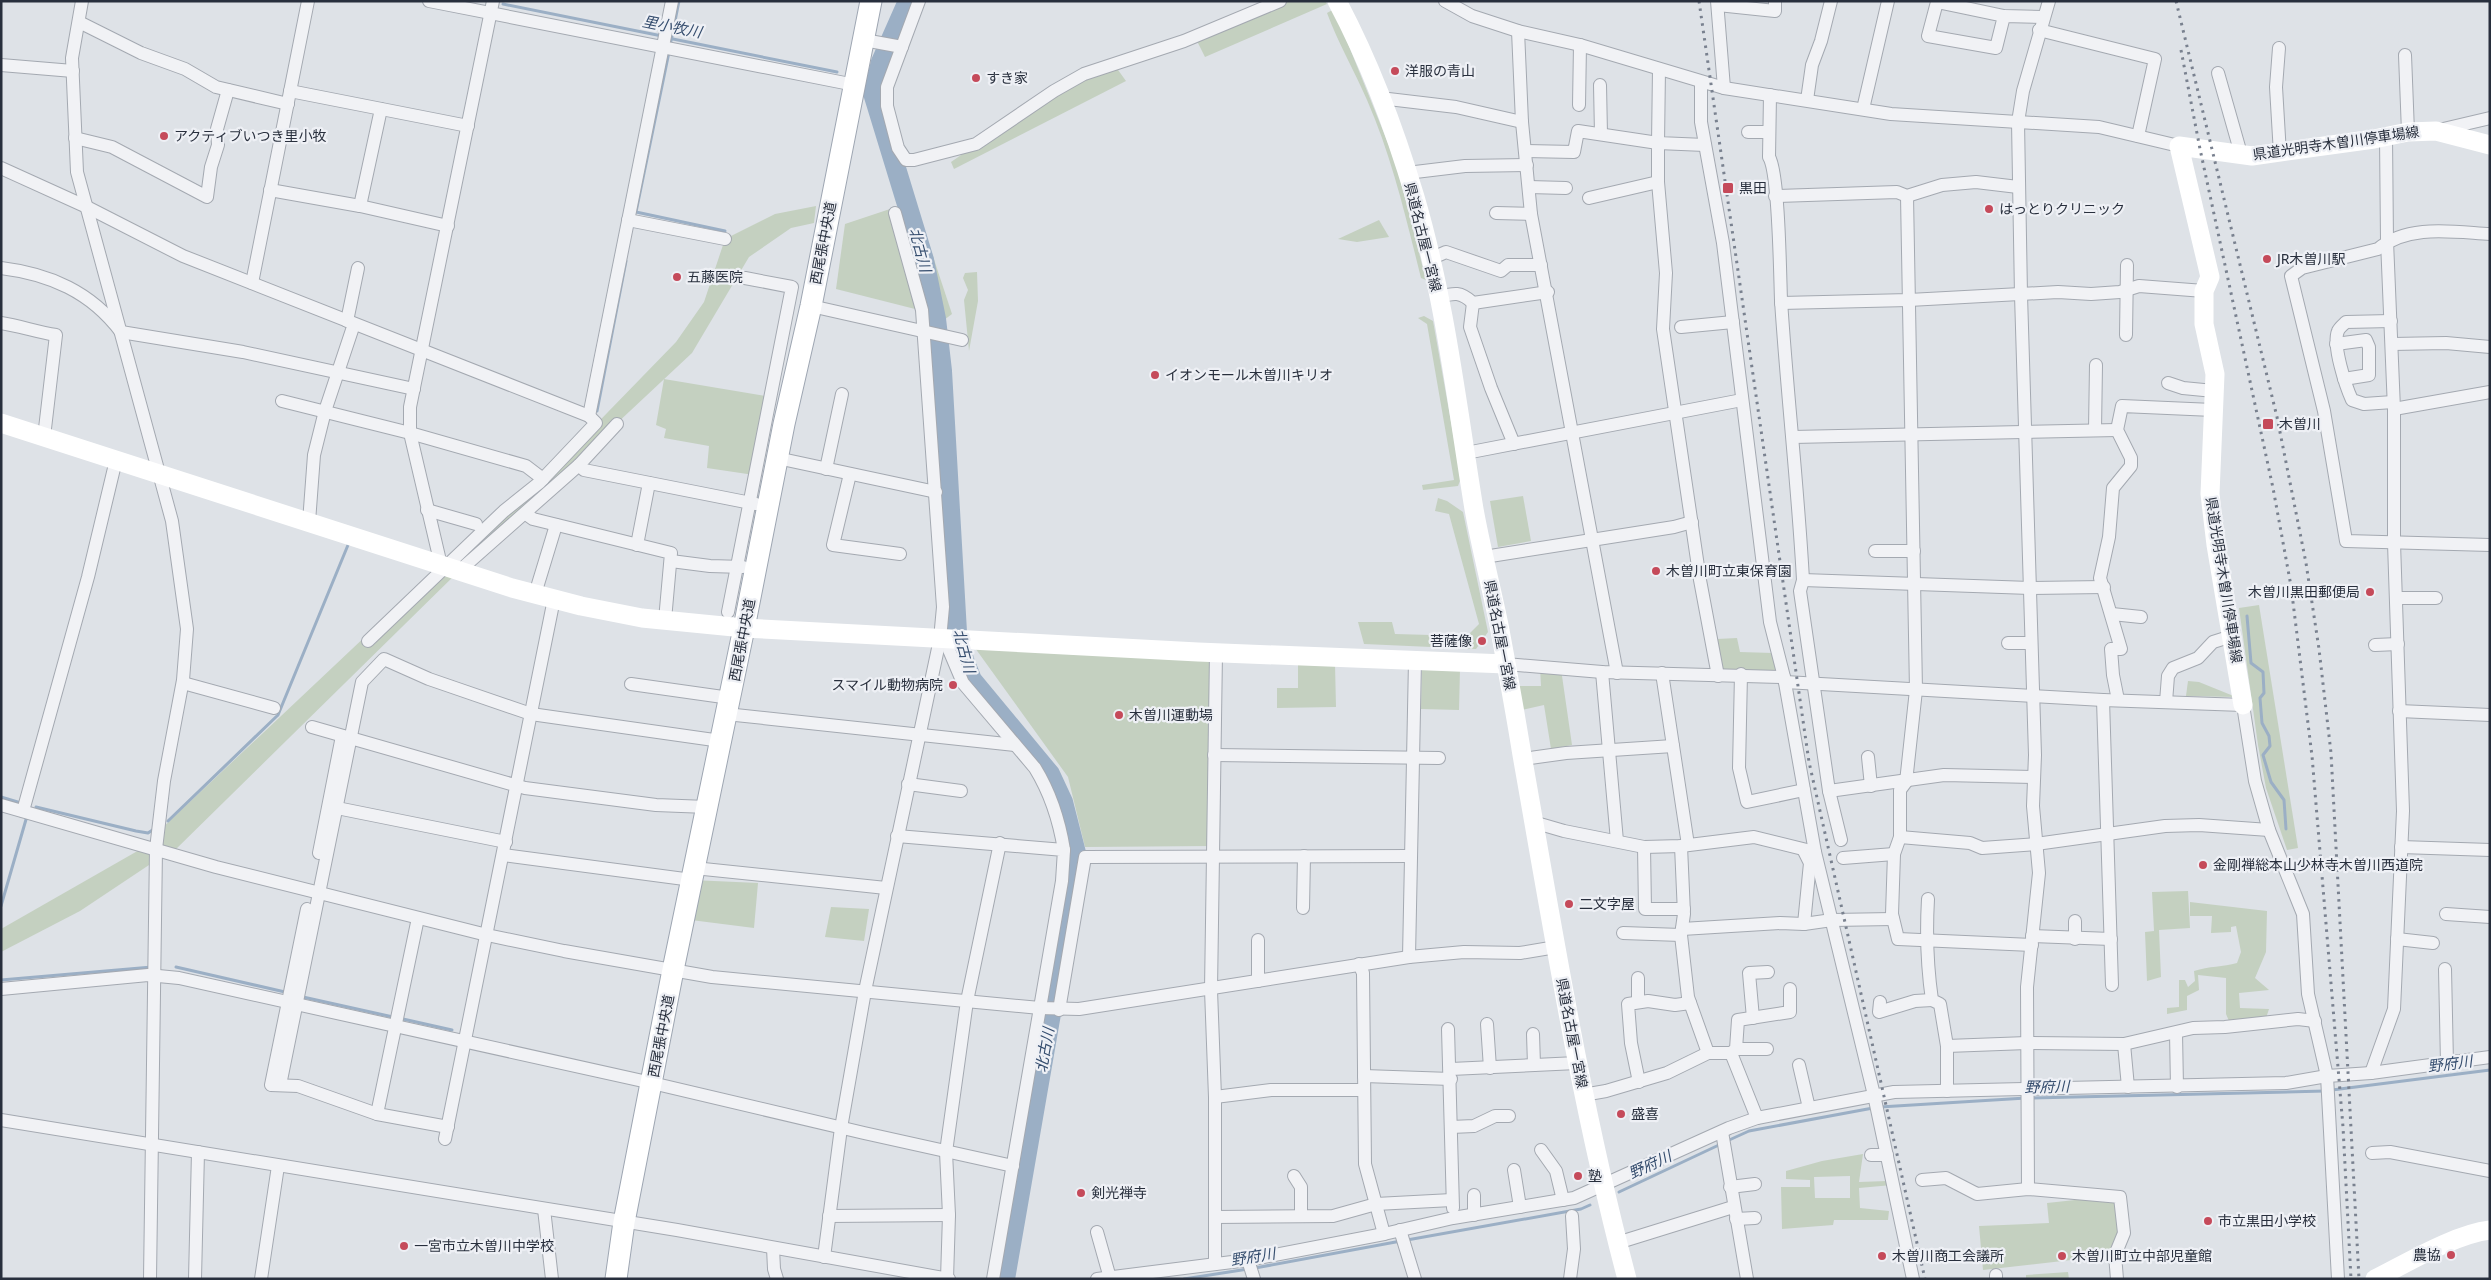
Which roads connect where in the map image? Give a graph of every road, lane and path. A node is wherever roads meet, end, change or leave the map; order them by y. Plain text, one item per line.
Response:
1 (82, 1) edge
2 (308, 1) edge
3 (429, 1) edge
4 (672, 1) edge
5 (871, 1) edge
6 (919, 1) edge
7 (1280, 1) edge
8 (1338, 1) edge
9 (1445, 1) edge
10 (1775, 1) edge
11 (1832, 1) edge
12 (1888, 1) edge
13 (2049, 1) edge
14 (1718, 3) edge
15 (491, 7) edge
16 (2004, 16) junction
17 (2043, 17) junction
18 (79, 22) junction
19 (2039, 30) junction
20 (1518, 31) junction
21 (664, 41) junction
22 (870, 41) junction
23 (1580, 45) junction
24 (899, 46) junction
25 (2279, 48) dead end
26 (2405, 55) dead end
27 (1, 65) edge
28 (1659, 69) junction
29 (73, 71) junction
30 (2218, 74) dead end
31 (1701, 82) junction
32 (855, 85) junction
33 (1600, 85) dead end
34 (1724, 88) junction
35 (228, 90) junction
36 (1770, 95) junction
37 (289, 97) junction
38 (1380, 98) junction
39 (1808, 100) junction
40 (1579, 105) dead end
41 (381, 109) junction
42 (1863, 110) junction
43 (2490, 118) edge
44 (1522, 122) junction
45 (2018, 122) junction
46 (468, 126) junction
47 (2436, 131) junction
48 (1748, 132) dead end
49 (1769, 132) junction
50 (2408, 132) junction
51 (1601, 134) junction
52 (2138, 136) junction
53 (2386, 137) junction
54 (75, 138) junction
55 (1658, 143) junction
56 (1706, 144) junction
57 (2490, 145) edge
58 (2179, 146) junction
59 (1526, 151) junction
60 (2240, 154) junction
61 (2280, 154) junction
62 (1528, 165) junction
63 (1, 168) edge
64 (1407, 173) junction
65 (1658, 182) junction
66 (1529, 187) junction
67 (2018, 187) junction
68 (1566, 188) dead end
69 (270, 190) junction
70 (1775, 196) junction
71 (1907, 196) junction
72 (1589, 198) dead end
73 (360, 206) junction
74 (87, 207) junction
75 (895, 213) dead end
76 (1496, 213) dead end
77 (1531, 214) junction
78 (628, 220) junction
79 (448, 226) junction
80 (2490, 234) edge
81 (725, 239) dead end
82 (2387, 241) junction
83 (1430, 259) junction
84 (1541, 265) junction
85 (2127, 265) dead end
86 (1, 268) edge
87 (358, 268) dead end
88 (745, 278) dead end
89 (252, 283) junction
90 (2127, 289) junction
91 (2204, 291) junction
92 (1548, 292) junction
93 (2021, 295) junction
94 (1438, 297) junction
95 (1909, 300) junction
96 (1473, 303) junction
97 (1781, 303) junction
98 (810, 306) junction
99 (2390, 321) junction
100 (350, 322) junction
101 (1732, 322) junction
102 (1, 323) edge
103 (1681, 328) dead end
104 (121, 332) junction
105 (926, 332) junction
106 (2126, 334) dead end
107 (962, 340) dead end
108 (2336, 344) junction
109 (2392, 344) junction
110 (2490, 347) edge
111 (422, 351) junction
112 (2096, 365) dead end
113 (337, 372) junction
114 (2344, 379) junction
115 (2168, 383) dead end
116 (414, 389) junction
117 (2214, 391) junction
118 (2490, 392) edge
119 (842, 394) dead end
120 (1742, 400) junction
121 (282, 402) dead end
122 (2394, 406) junction
123 (2213, 410) junction
124 (325, 411) junction
125 (1675, 412) junction
126 (589, 416) junction
127 (775, 422) junction
128 (1, 423) edge
129 (617, 424) dead end
130 (2095, 430) junction
131 (2117, 430) junction
132 (1573, 431) junction
133 (2026, 431) junction
134 (410, 433) junction
135 (1912, 433) junction
136 (44, 437) junction
137 (1793, 437) junction
138 (1514, 444) junction
139 (1466, 453) junction
140 (777, 458) junction
141 (116, 460) junction
142 (578, 464) junction
143 (826, 469) junction
144 (160, 474) junction
145 (850, 474) junction
146 (543, 479) junction
147 (649, 483) junction
148 (936, 492) junction
149 (758, 505) junction
150 (427, 510) junction
151 (526, 514) junction
152 (309, 522) junction
153 (1692, 522) junction
154 (476, 524) dead end
155 (556, 525) junction
156 (1592, 540) junction
157 (2394, 543) junction
158 (637, 545) junction
159 (2490, 545) edge
160 (1875, 551) dead end
161 (1914, 551) junction
162 (900, 554) dead end
163 (1484, 557) junction
164 (671, 561) junction
165 (449, 567) junction
166 (746, 567) junction
167 (1803, 580) junction
168 (1914, 584) junction
169 (2104, 587) junction
170 (2030, 588) junction
171 (535, 594) junction
172 (2396, 598) junction
173 (2436, 598) dead end
174 (554, 599) junction
175 (728, 612) dead end
176 (2112, 614) junction
177 (2141, 616) dead end
178 (665, 620) junction
179 (744, 628) junction
180 (2232, 636) junction
181 (368, 641) dead end
182 (943, 643) junction
183 (2008, 643) dead end
184 (2031, 643) junction
185 (2375, 644) dead end
186 (2398, 644) junction
187 (1216, 653) junction
188 (1415, 661) junction
189 (1506, 664) junction
190 (1602, 672) junction
191 (1617, 672) junction
192 (1662, 674) junction
193 (1741, 674) junction
194 (1718, 676) junction
195 (1785, 680) junction
196 (183, 682) junction
197 (1814, 682) junction
198 (630, 684) dead end
199 (1916, 690) junction
200 (2032, 696) junction
201 (2103, 700) junction
202 (2118, 700) junction
203 (2166, 702) junction
204 (2243, 705) junction
205 (728, 706) junction
206 (274, 708) dead end
207 (2399, 710) junction
208 (531, 714) junction
209 (2490, 715) edge
210 (312, 727) dead end
211 (919, 735) junction
212 (347, 737) junction
213 (720, 741) junction
214 (1015, 746) junction
215 (1673, 746) junction
216 (1609, 751) junction
217 (1214, 755) junction
218 (1868, 757) dead end
219 (1413, 758) junction
220 (1439, 758) dead end
221 (1523, 759) junction
222 (1026, 769) dead end
223 (2033, 777) junction
224 (1906, 782) junction
225 (908, 784) junction
226 (518, 786) junction
227 (1871, 786) junction
228 (1804, 790) junction
229 (961, 791) dead end
230 (1829, 791) junction
231 (1, 805) edge
232 (707, 807) junction
233 (337, 808) junction
234 (23, 810) junction
235 (1533, 822) junction
236 (2269, 830) junction
237 (2108, 834) junction
238 (897, 836) junction
239 (1900, 837) junction
240 (1841, 840) dead end
241 (1617, 841) junction
242 (506, 842) junction
243 (1000, 843) junction
244 (2036, 844) junction
245 (1685, 846) junction
246 (1644, 847) junction
247 (2402, 847) junction
248 (156, 849) junction
249 (1060, 849) junction
250 (1809, 850) junction
251 (2490, 850) edge
252 (1894, 854) junction
253 (503, 855) junction
254 (1211, 855) junction
255 (1304, 856) junction
256 (1410, 856) junction
257 (1843, 858) dead end
258 (693, 874) junction
259 (886, 888) junction
260 (315, 892) junction
261 (1928, 899) dead end
262 (1304, 908) dead end
263 (1684, 909) junction
264 (2446, 914) dead end
265 (2490, 917) edge
266 (418, 918) junction
267 (1893, 919) junction
268 (1832, 920) junction
269 (2075, 921) dead end
270 (1804, 924) junction
271 (1681, 932) junction
272 (1623, 933) dead end
273 (487, 935) junction
274 (2075, 939) junction
275 (2111, 939) junction
276 (1258, 940) dead end
277 (1926, 940) junction
278 (2032, 940) junction
279 (2397, 940) junction
280 (2433, 943) dead end
281 (1556, 947) junction
282 (1409, 957) junction
283 (1359, 964) junction
284 (2445, 969) dead end
285 (673, 970) junction
286 (1768, 972) dead end
287 (156, 974) junction
288 (1638, 978) dead end
289 (1258, 981) junction
290 (2112, 985) dead end
291 (1, 989) edge
292 (1790, 989) dead end
293 (1211, 990) junction
294 (865, 991) junction
295 (1932, 1000) junction
296 (967, 1001) junction
297 (1638, 1002) junction
298 (1880, 1002) dead end
299 (1690, 1003) junction
300 (292, 1004) junction
301 (1050, 1009) junction
302 (1753, 1018) junction
303 (2315, 1021) junction
304 (1487, 1024) dead end
305 (394, 1027) junction
306 (1448, 1029) dead end
307 (2176, 1033) junction
308 (1532, 1034) dead end
309 (464, 1042) junction
310 (2026, 1043) junction
311 (2124, 1044) junction
312 (1946, 1046) junction
313 (1767, 1049) dead end
314 (1734, 1051) junction
315 (1708, 1053) junction
316 (2490, 1057) edge
317 (1577, 1063) junction
318 (2447, 1063) junction
319 (1534, 1065) junction
320 (1798, 1066) dead end
321 (1490, 1068) junction
322 (2371, 1073) junction
323 (1451, 1074) junction
324 (1364, 1076) junction
325 (2327, 1079) junction
326 (1639, 1082) junction
327 (652, 1083) junction
328 (2128, 1087) junction
329 (2177, 1087) junction
330 (1364, 1090) junction
331 (1947, 1091) junction
332 (1583, 1095) junction
333 (2028, 1096) junction
334 (1215, 1097) junction
335 (1875, 1097) junction
336 (1809, 1108) junction
337 (377, 1114) junction
338 (1509, 1116) dead end
339 (1756, 1118) junction
340 (1, 1120) edge
341 (1452, 1127) junction
342 (841, 1128) junction
343 (1723, 1138) junction
344 (153, 1144) junction
345 (1541, 1150) dead end
346 (198, 1152) junction
347 (946, 1152) junction
348 (2372, 1153) dead end
349 (1871, 1155) dead end
350 (1887, 1156) junction
351 (278, 1166) junction
352 (1013, 1166) junction
353 (1514, 1170) dead end
354 (2490, 1171) edge
355 (1294, 1176) dead end
356 (1922, 1180) dead end
357 (1755, 1184) dead end
358 (1603, 1186) junction
359 (1730, 1187) junction
360 (2028, 1189) junction
361 (1474, 1195) dead end
362 (1452, 1200) junction
363 (1563, 1200) junction
364 (1376, 1204) junction
365 (1520, 1207) junction
366 (544, 1209) junction
367 (1734, 1213) junction
368 (949, 1215) junction
369 (1474, 1215) junction
370 (829, 1216) junction
371 (1301, 1216) junction
372 (1572, 1216) dead end
373 (1215, 1217) junction
374 (1454, 1218) junction
375 (1755, 1218) dead end
376 (624, 1222) junction
377 (2490, 1230) edge
378 (1097, 1232) dead end
379 (1384, 1234) junction
380 (1402, 1237) junction
381 (1618, 1243) junction
382 (772, 1248) junction
383 (824, 1257) junction
384 (1216, 1264) junction
385 (1251, 1269) edge
386 (1128, 1277) edge
387 (1110, 1278) junction
388 (150, 1279) edge
389 (195, 1279) edge
390 (261, 1279) edge
391 (552, 1279) edge
392 (616, 1279) edge
393 (777, 1279) edge
394 (948, 1279) edge
395 (993, 1279) edge
396 (1097, 1279) edge
397 (1415, 1279) edge
398 (1570, 1279) edge
399 (1627, 1279) edge
400 (1747, 1279) edge
401 (1913, 1279) edge
402 (2117, 1279) edge
403 (2338, 1279) edge
404 (2375, 1279) edge

1 - 18 street
2 - 37 street
3 - 15 street
4 - 21 street
5 - 22 main road, 西尾張中央道
6 - 24 street
7 - 24 street
8 - 38 main road, 県道名古屋一宮線
9 - 20 street
10 - 14 street
11 - 39 street
12 - 42 street
13 - 17 street
14 - 34 street
15 - 21 street
15 - 46 street
16 - 16 street
16 - 17 street
17 - 19 street
18 - 29 street
18 - 35 street
19 - 45 street
19 - 52 street
20 - 23 street
20 - 44 street
21 - 32 street
21 - 78 street
22 - 24 street
22 - 32 main road, 西尾張中央道
23 - 28 street
23 - 40 street
25 - 61 street
26 - 50 street
27 - 29 street
28 - 31 street
28 - 55 street
29 - 54 street
30 - 60 street
31 - 34 street
31 - 56 street
32 - 98 main road, 西尾張中央道
33 - 51 street
34 - 36 street
35 - 37 street
35 - 54 street
36 - 39 street
36 - 49 street
37 - 41 street
37 - 69 street
38 - 44 street
38 - 64 main road, 県道名古屋一宮線
39 - 42 street
41 - 46 street
41 - 73 street
42 - 45 street
43 - 47 street
44 - 59 street
45 - 52 street
45 - 67 street
46 - 79 street
47 - 50 main road, 県道光明寺木曽川停車場線
47 - 57 main road, 県道光明寺木曽川停車場線
48 - 49 street
49 - 70 street
50 - 53 main road, 県道光明寺木曽川停車場線
51 - 55 street
51 - 59 street
52 - 58 street
53 - 61 main road, 県道光明寺木曽川停車場線
53 - 82 street
54 - 74 street
55 - 56 street
55 - 65 street
56 - 101 street
58 - 60 main road, 県道光明寺木曽川停車場線
58 - 91 main road, 県道光明寺木曽川停車場線
59 - 62 street
60 - 61 main road, 県道光明寺木曽川停車場線
62 - 64 street
62 - 66 street
63 - 74 street
64 - 83 main road, 県道名古屋一宮線
65 - 72 street
65 - 125 street
66 - 68 street
66 - 77 street
67 - 71 street
67 - 93 street
69 - 73 street
69 - 89 street
70 - 71 street
70 - 97 street
71 - 95 street
73 - 79 street
74 - 89 street
74 - 104 street
75 - 105 street
76 - 77 street
77 - 84 street
78 - 81 street
78 - 126 street
79 - 111 street
80 - 82 street
82 - 99 street
82 - 157 street
83 - 84 street
83 - 94 main road, 県道名古屋一宮線
84 - 92 street
85 - 90 street
86 - 104 street
87 - 100 street
88 - 127 street
89 - 100 street
90 - 91 street
90 - 93 street
90 - 106 street
91 - 117 main road, 県道光明寺木曽川停車場線
92 - 96 street
92 - 132 street
93 - 95 street
93 - 133 street
94 - 96 street
94 - 139 main road, 県道名古屋一宮線
95 - 97 street
95 - 135 street
96 - 138 street
97 - 137 street
98 - 105 street
98 - 127 main road, 西尾張中央道
99 - 108 street
99 - 109 street
100 - 111 street
100 - 113 street
101 - 103 street
101 - 120 street
102 - 136 street
104 - 113 street
104 - 144 street
105 - 107 street
105 - 148 street
108 - 114 street
108 - 114 street
109 - 110 street
109 - 122 street
111 - 116 street
111 - 126 street
112 - 130 street
113 - 116 street
113 - 124 street
114 - 122 street
115 - 117 street
116 - 134 street
117 - 123 main road, 県道光明寺木曽川停車場線
118 - 122 street
119 - 143 street
120 - 125 street
120 - 195 street
121 - 124 street
122 - 157 street
123 - 131 street
123 - 180 main road, 県道光明寺木曽川停車場線
124 - 134 street
124 - 152 street
125 - 132 street
125 - 153 street
126 - 146 street
127 - 140 main road, 西尾張中央道
127 - 149 street
128 - 136 main road
129 - 142 street
130 - 131 street
130 - 133 street
131 - 169 street
132 - 138 street
132 - 156 street
133 - 135 street
133 - 170 street
134 - 146 street
134 - 150 street
135 - 137 street
135 - 161 street
136 - 141 main road
137 - 167 street
138 - 139 street
139 - 163 main road, 県道名古屋一宮線
140 - 143 street
140 - 149 main road, 西尾張中央道
141 - 144 main road
141 - 234 street
142 - 147 street
142 - 151 street
143 - 145 street
144 - 152 main road
144 - 196 street
145 - 148 street
145 - 162 street
146 - 165 street
147 - 149 street
147 - 158 street
148 - 182 street
149 - 166 main road, 西尾張中央道
150 - 154 street
150 - 165 street
151 - 155 street
151 - 165 street
152 - 165 main road
153 - 156 street
153 - 194 street
155 - 158 street
155 - 171 street
156 - 163 street
156 - 191 street
157 - 159 street
157 - 172 street
158 - 164 street
160 - 161 street
161 - 168 street
163 - 189 main road, 県道名古屋一宮線
164 - 166 street
164 - 178 street
165 - 171 main road
165 - 181 street
166 - 175 street
166 - 179 main road, 西尾張中央道
167 - 168 street
167 - 197 street
168 - 170 street
168 - 199 street
169 - 170 street
169 - 176 street
170 - 184 street
171 - 174 main road
172 - 173 street
172 - 186 street
174 - 178 main road
174 - 208 street
176 - 177 street
176 - 202 street
178 - 179 main road
179 - 182 main road
179 - 205 main road, 西尾張中央道
180 - 203 street
180 - 204 main road, 県道光明寺木曽川停車場線
182 - 187 main road
182 - 211 street
182 - 214 street
183 - 184 street
184 - 200 street
185 - 186 street
186 - 207 street
187 - 188 main road
187 - 217 street
188 - 189 main road
188 - 219 street
189 - 190 street
189 - 221 main road, 県道名古屋一宮線
190 - 191 street
190 - 216 street
191 - 192 street
192 - 194 street
192 - 215 street
193 - 194 street
193 - 195 street
193 - 228 street
195 - 197 street
195 - 228 street
196 - 206 street
196 - 248 street
197 - 199 street
197 - 230 street
198 - 205 street
199 - 200 street
199 - 224 street
200 - 201 street
200 - 223 street
201 - 202 street
201 - 237 street
202 - 203 street
203 - 204 street
204 - 236 street
205 - 211 street
205 - 213 main road, 西尾張中央道
207 - 209 street
207 - 247 street
208 - 212 street
208 - 213 street
208 - 226 street
210 - 212 street
211 - 214 street
211 - 225 street
212 - 226 street
212 - 233 street
212 - 260 street
213 - 232 main road, 西尾張中央道
214 - 249 street
215 - 216 street
215 - 245 street
216 - 221 street
216 - 241 street
217 - 219 street
217 - 254 street
218 - 227 street
219 - 220 street
219 - 256 street
221 - 235 main road, 県道名古屋一宮線
222 - 249 street
223 - 224 street
223 - 244 street
224 - 227 street
224 - 239 street
225 - 229 street
225 - 238 street
226 - 232 street
226 - 242 street
227 - 230 street
228 - 250 street
230 - 240 street
231 - 234 street
232 - 258 main road, 西尾張中央道
233 - 242 street
233 - 260 street
234 - 248 street
235 - 241 street
235 - 281 main road, 県道名古屋一宮線
236 - 237 street
236 - 303 street
237 - 244 street
237 - 275 street
238 - 243 street
238 - 259 street
239 - 244 street
239 - 252 street
241 - 246 street
242 - 253 street
243 - 249 street
243 - 296 street
244 - 278 street
245 - 246 street
245 - 250 street
245 - 263 street
246 - 263 street
247 - 251 street
247 - 279 street
248 - 260 street
248 - 287 street
249 - 301 street
250 - 268 street
250 - 270 street
252 - 257 street
252 - 267 street
253 - 258 street
253 - 273 street
254 - 255 street
254 - 293 street
254 - 301 street
255 - 256 street
255 - 262 street
256 - 282 street
258 - 259 street
258 - 285 main road, 西尾張中央道
259 - 294 street
260 - 266 street
260 - 300 street
261 - 277 street
263 - 271 street
264 - 265 street
266 - 273 street
266 - 305 street
267 - 268 street
267 - 277 street
268 - 270 street
268 - 335 street
269 - 274 street
270 - 271 street
271 - 272 street
271 - 299 street
273 - 285 street
273 - 309 street
274 - 275 street
274 - 278 street
275 - 290 street
276 - 289 street
277 - 278 street
277 - 295 street
278 - 310 street
279 - 280 street
279 - 322 street
281 - 282 street
281 - 317 main road, 県道名古屋一宮線
282 - 283 street
283 - 289 street
283 - 324 street
284 - 318 street
285 - 294 street
285 - 327 main road, 西尾張中央道
286 - 302 street
287 - 291 street
287 - 300 street
287 - 344 street
288 - 297 street
289 - 293 street
292 - 302 street
293 - 301 street
293 - 334 street
294 - 296 street
294 - 342 street
295 - 298 street
295 - 312 street
296 - 301 street
296 - 347 street
297 - 299 street
297 - 326 street
299 - 315 street
300 - 305 street
300 - 337 street
301 - 352 street
302 - 314 street
303 - 307 street
303 - 325 street
304 - 321 street
305 - 309 street
305 - 337 street
306 - 323 street
307 - 311 street
307 - 329 street
308 - 319 street
309 - 327 street
309 - 337 street
310 - 311 street
310 - 312 street
310 - 333 street
311 - 328 street
312 - 331 street
313 - 314 street
314 - 315 street
314 - 339 street
315 - 326 street
316 - 318 street
317 - 319 street
317 - 332 main road, 県道名古屋一宮線
318 - 322 street
319 - 321 street
320 - 336 street
321 - 323 street
322 - 325 street
323 - 324 street
323 - 341 street
324 - 330 street
325 - 329 street
325 - 403 street
326 - 332 street
327 - 342 street
327 - 376 main road, 西尾張中央道
328 - 329 street
328 - 333 street
330 - 334 street
330 - 364 street
331 - 333 street
331 - 335 street
332 - 358 main road, 県道名古屋一宮線
333 - 360 street
334 - 373 street
335 - 336 street
335 - 350 street
336 - 339 street
338 - 341 street
339 - 343 street
340 - 344 street
341 - 362 street
342 - 347 street
342 - 370 street
343 - 358 street
343 - 359 street
344 - 346 street
344 - 388 street
345 - 363 street
346 - 351 street
346 - 389 street
347 - 352 street
347 - 368 street
348 - 354 street
349 - 350 street
350 - 401 street
351 - 366 street
351 - 390 street
352 - 395 street
353 - 365 street
355 - 371 street
356 - 360 street
357 - 359 street
358 - 363 street
358 - 381 main road, 県道名古屋一宮線
359 - 367 street
360 - 402 street
361 - 369 street
362 - 364 street
362 - 374 street
363 - 365 street
364 - 371 street
364 - 379 street
365 - 369 street
366 - 376 street
366 - 391 street
367 - 375 street
367 - 381 street
367 - 400 street
368 - 370 street
368 - 394 street
369 - 374 street
370 - 383 street
371 - 373 street
372 - 398 street
373 - 384 street
374 - 380 street
376 - 382 street
376 - 392 main road, 西尾張中央道
377 - 404 main road
378 - 387 street
379 - 380 street
379 - 385 street
380 - 397 street
381 - 399 main road, 県道名古屋一宮線
382 - 383 street
382 - 393 street
383 - 394 street
384 - 385 street
384 - 386 street
386 - 387 street
387 - 396 street

